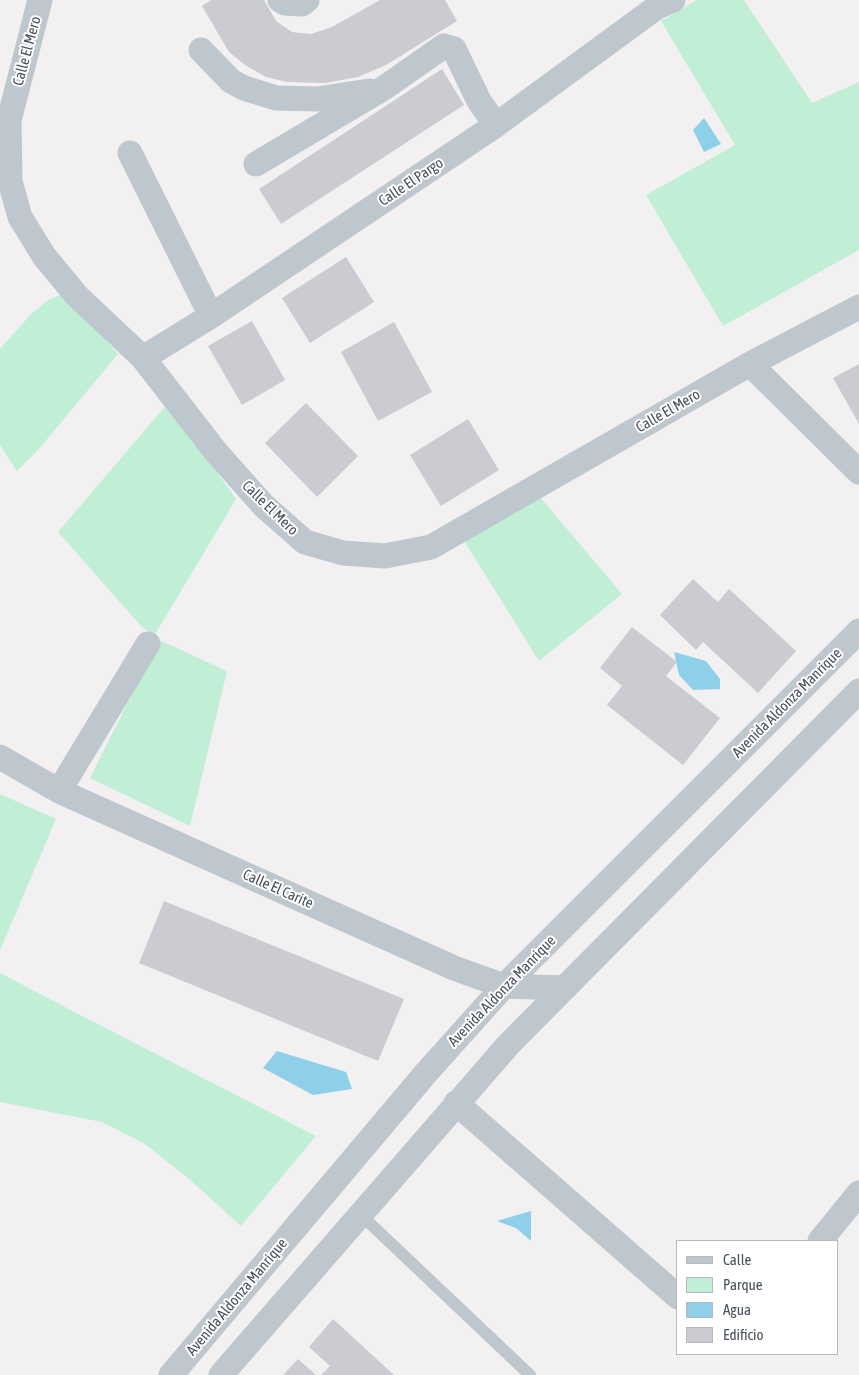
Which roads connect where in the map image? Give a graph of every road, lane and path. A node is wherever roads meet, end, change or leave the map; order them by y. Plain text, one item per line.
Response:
1 (40, 0) edge
2 (280, 0) edge
3 (307, 0) edge
4 (661, 2) edge
5 (200, 50) dead end
6 (384, 88) junction
7 (496, 125) junction
8 (130, 153) dead end
9 (256, 164) dead end
10 (859, 307) edge
11 (211, 316) junction
12 (143, 358) junction
13 (750, 364) junction
14 (859, 472) edge
15 (859, 631) edge
16 (148, 644) dead end
17 (859, 691) edge
18 (0, 758) edge
19 (59, 791) junction
20 (504, 986) junction
21 (565, 988) junction
22 (456, 1103) junction
23 (859, 1193) edge
24 (360, 1214) junction
25 (821, 1240) edge
26 (676, 1295) edge
27 (171, 1375) edge
28 (221, 1375) edge
29 (530, 1375) edge

1 - 12 street, Calle El Mero
2 - 3 street
4 - 7 street, Calle El Pargo
5 - 6 street
6 - 7 street
6 - 9 street
7 - 11 street, Calle El Pargo
8 - 11 street
10 - 13 street, Calle El Mero
11 - 12 street, Calle El Pargo
12 - 13 street, Calle El Mero
13 - 14 street
15 - 20 street, Avenida Aldonza Manrique
16 - 19 street
17 - 21 street
18 - 19 street, Calle El Carite
19 - 20 street, Calle El Carite
20 - 21 street, Calle El Carite
20 - 27 street, Avenida Aldonza Manrique
21 - 22 street
22 - 24 street
22 - 26 street
23 - 25 street
24 - 28 street
24 - 29 lane

